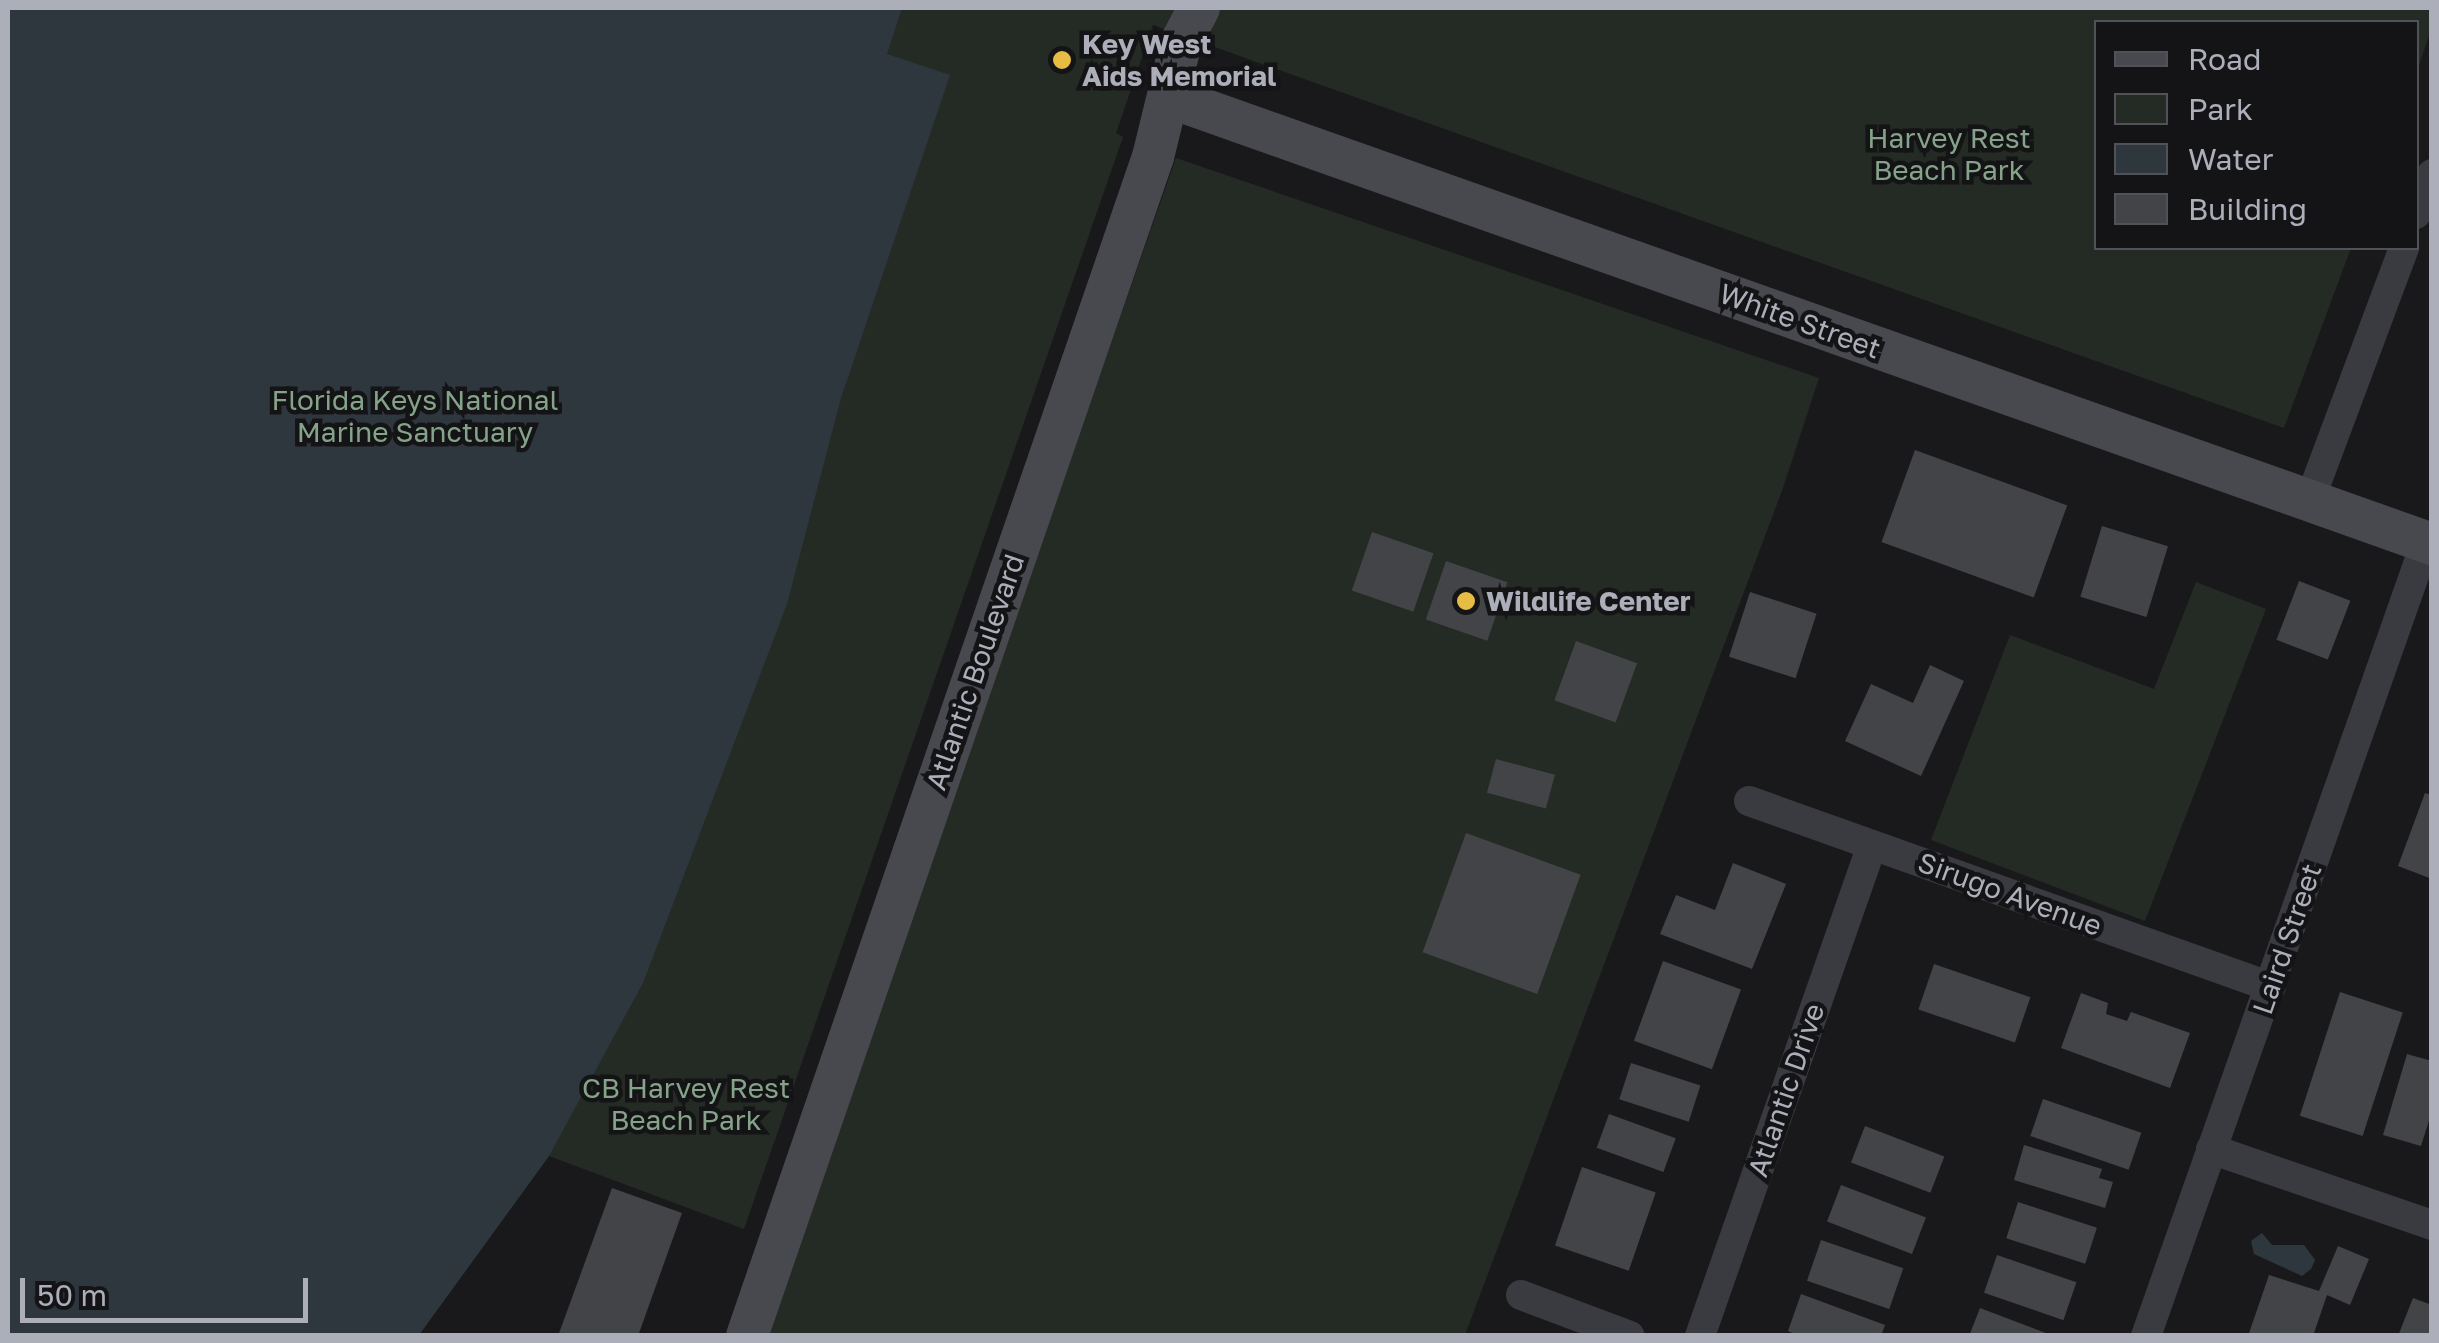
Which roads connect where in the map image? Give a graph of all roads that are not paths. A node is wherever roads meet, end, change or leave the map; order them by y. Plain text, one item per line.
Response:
1 (1199, 8) edge
2 (1169, 98) junction
3 (2432, 174) edge
4 (2419, 206) edge
5 (2403, 250) edge
6 (2309, 502) junction
7 (2429, 543) edge
8 (1749, 801) dead end
9 (1872, 844) junction
10 (2271, 987) junction
11 (2212, 1149) junction
12 (2432, 1226) edge
13 (1521, 1295) dead end
14 (747, 1336) edge
15 (1630, 1336) edge
16 (1700, 1336) edge
17 (2146, 1336) edge

1 - 2 street, Atlantic Boulevard
2 - 6 street, White Street
2 - 14 street, Atlantic Boulevard
3 - 4 street
5 - 6 street
6 - 7 street, White Street
7 - 10 street, Laird Street
8 - 9 street, Sirugo Avenue
9 - 10 street, Sirugo Avenue
9 - 16 street, Atlantic Drive
10 - 11 street, Laird Street
11 - 12 street
11 - 17 street, Laird Street
13 - 15 street

